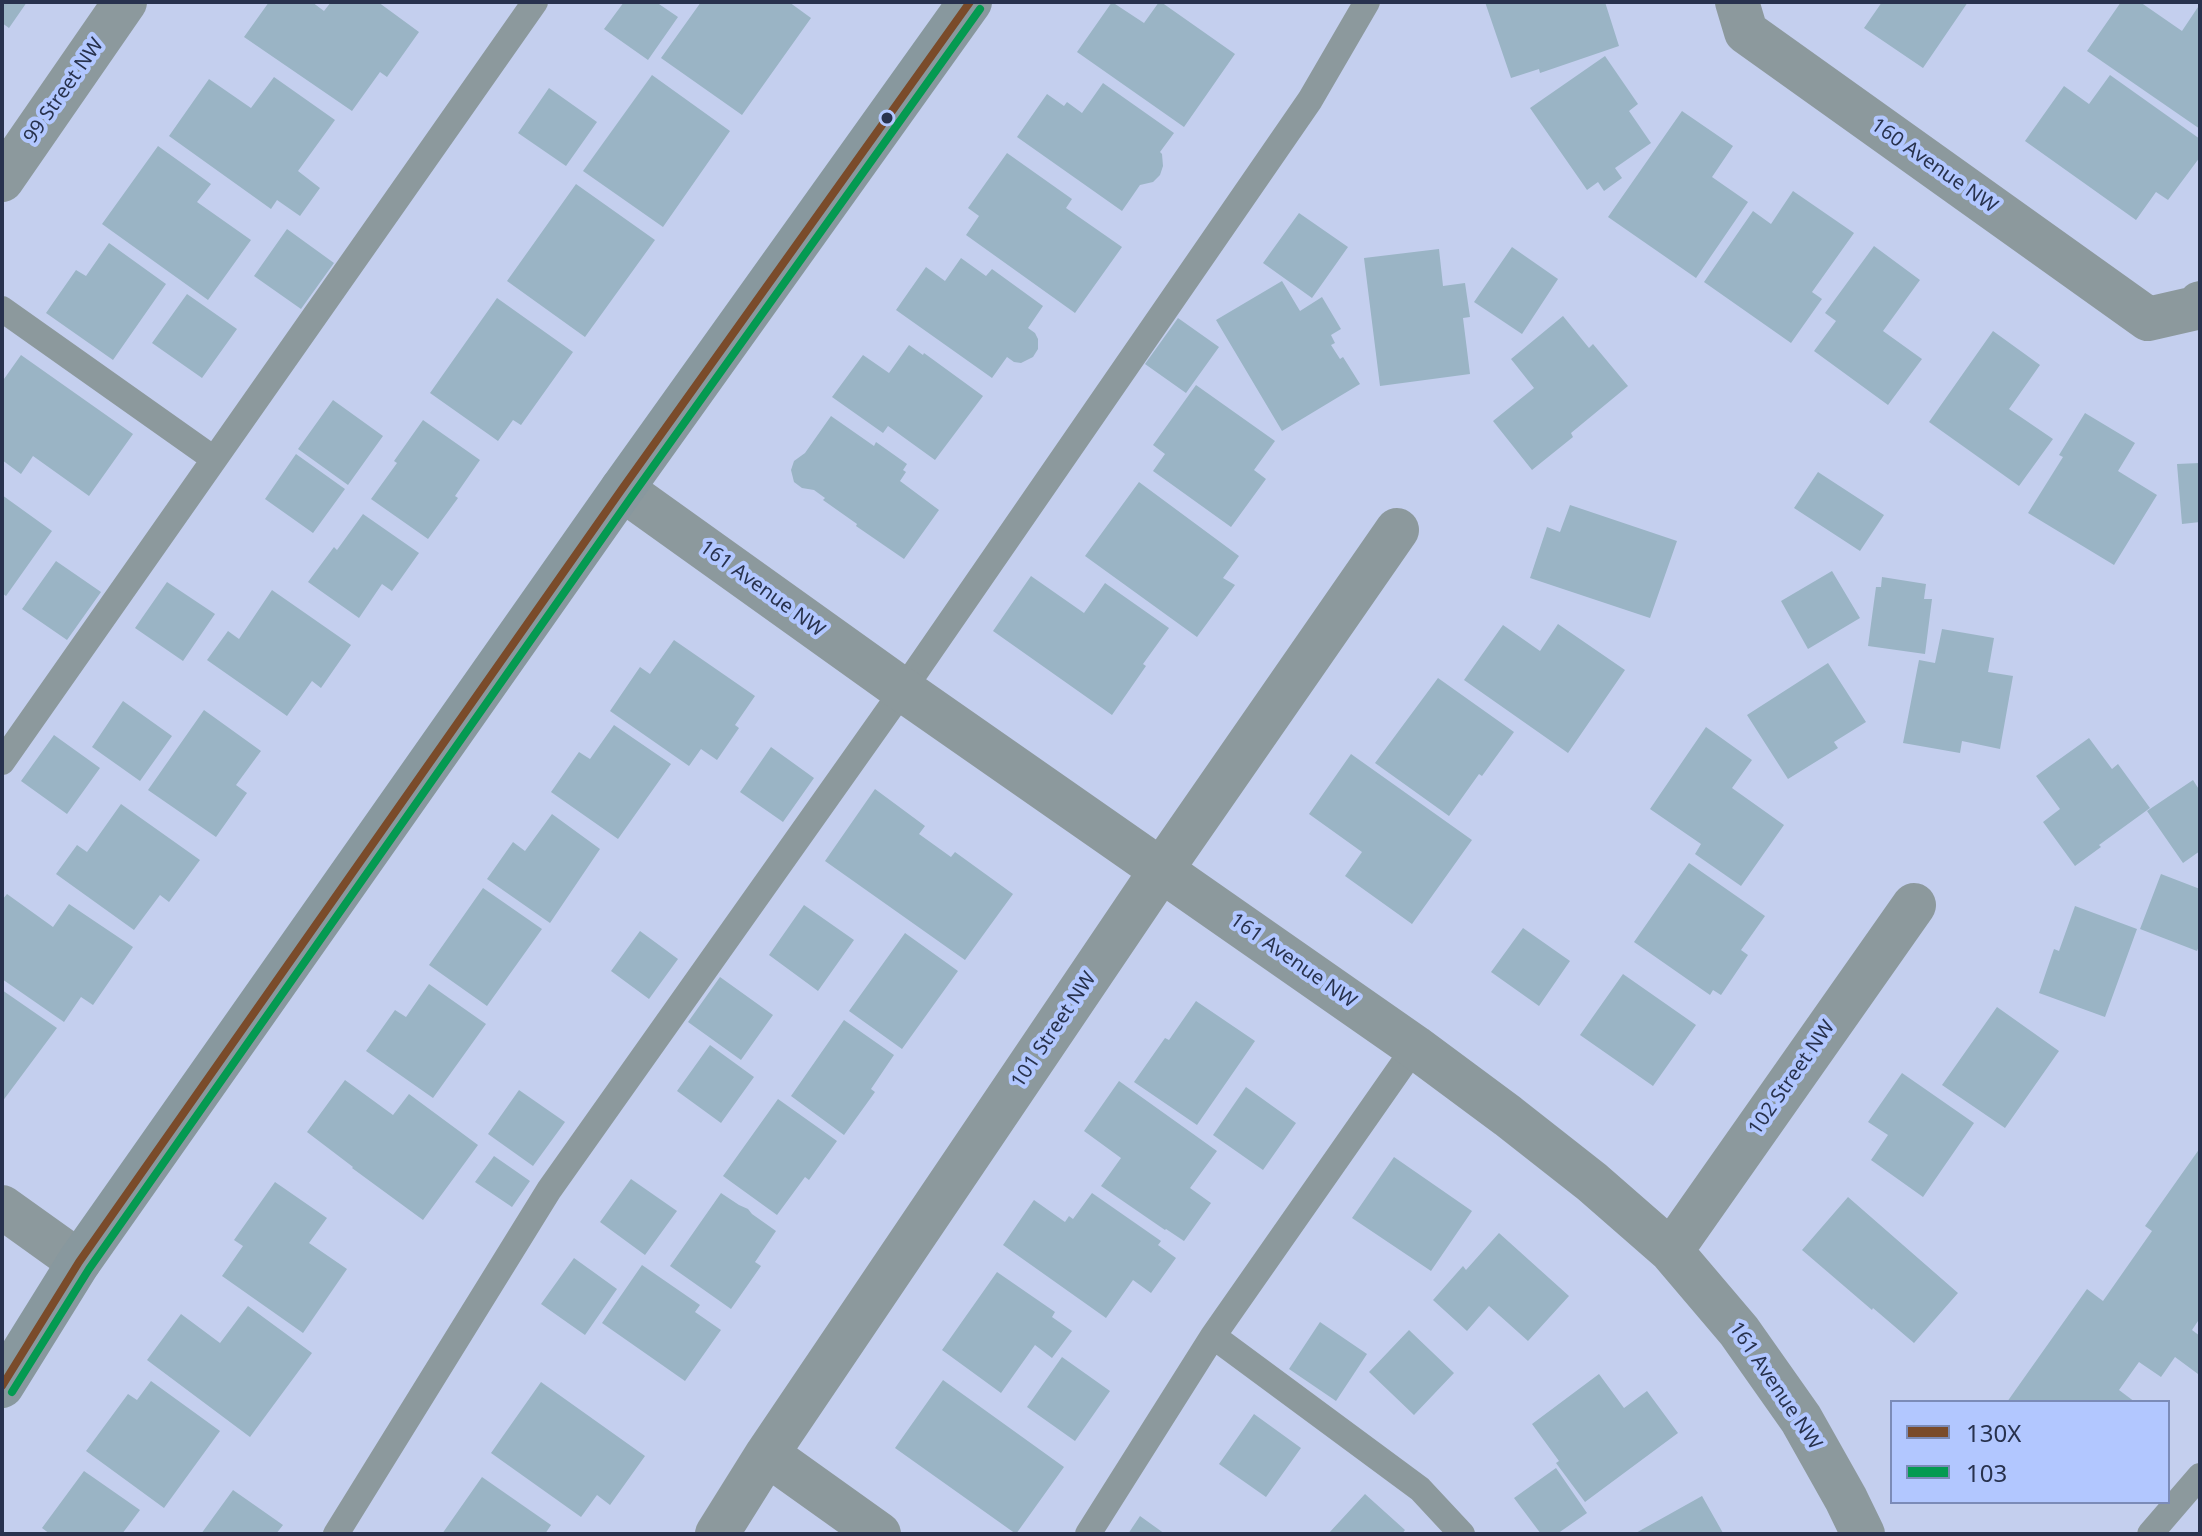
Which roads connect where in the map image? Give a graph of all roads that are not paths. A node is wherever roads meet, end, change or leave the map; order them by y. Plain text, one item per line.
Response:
1 (125, 2) edge
2 (535, 2) edge
3 (970, 2) edge
4 (1367, 2) edge
5 (1737, 2) edge
6 (2, 180) edge
7 (2200, 303) edge
8 (2, 309) edge
9 (214, 459) junction
10 (622, 489) junction
11 (1397, 530) dead end
12 (903, 690) junction
13 (2, 762) edge
14 (1162, 869) junction
15 (1914, 905) dead end
16 (1415, 1047) junction
17 (2, 1207) edge
18 (1671, 1251) junction
19 (79, 1262) junction
20 (1213, 1336) junction
21 (2, 1386) edge
22 (767, 1454) junction
23 (2200, 1476) edge
24 (336, 1534) edge
25 (717, 1534) edge
26 (879, 1534) edge
27 (1088, 1534) edge
28 (1462, 1534) edge
29 (1863, 1534) edge
30 (2150, 1534) edge

1 - 6 street, 99 Street NW
2 - 9 lane
3 - 10 street
4 - 12 lane
5 - 7 street, 160 Avenue NW
8 - 9 lane
9 - 13 lane
10 - 12 street, 161 Avenue NW
10 - 19 street
11 - 14 street, 101 Street NW
12 - 14 street, 161 Avenue NW
12 - 24 lane
14 - 16 street, 161 Avenue NW
14 - 22 street, 101 Street NW
15 - 18 street, 102 Street NW
16 - 18 street, 161 Avenue NW
16 - 20 lane
17 - 19 street
18 - 29 street, 161 Avenue NW
19 - 21 street
20 - 27 lane
20 - 28 lane
22 - 25 street, 101 Street NW
22 - 26 street
23 - 30 lane

